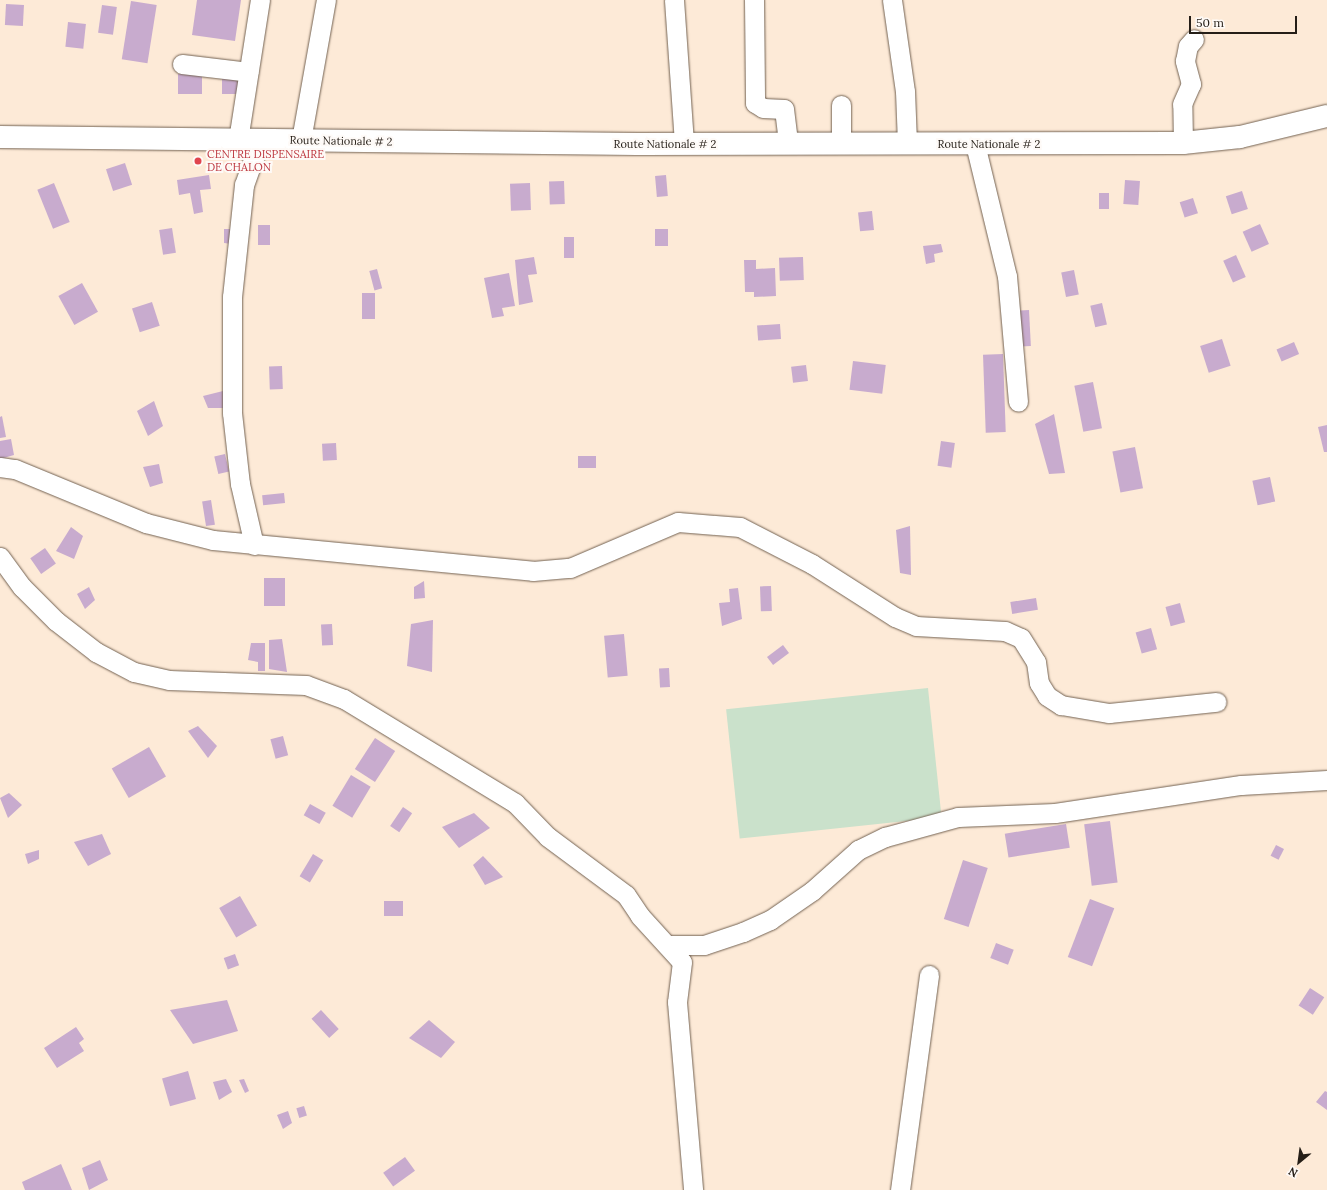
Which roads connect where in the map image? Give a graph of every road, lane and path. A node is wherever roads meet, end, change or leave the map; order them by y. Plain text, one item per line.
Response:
1 (260, 0) edge
2 (326, 0) edge
3 (674, 0) edge
4 (754, 0) edge
5 (892, 0) edge
6 (1194, 39) dead end
7 (182, 64) dead end
8 (249, 72) junction
9 (841, 105) dead end
10 (1327, 116) edge
11 (0, 137) edge
12 (238, 140) junction
13 (260, 140) junction
14 (301, 140) junction
15 (788, 143) junction
16 (1183, 143) junction
17 (684, 144) junction
18 (841, 144) junction
19 (907, 144) junction
20 (975, 144) junction
21 (1018, 402) dead end
22 (0, 467) edge
23 (254, 545) junction
24 (0, 557) edge
25 (1216, 702) dead end
26 (1327, 780) edge
27 (668, 945) junction
28 (929, 975) dead end
29 (693, 1190) edge
30 (900, 1190) edge

1 - 8 street
2 - 14 street
3 - 17 street
4 - 15 street
5 - 19 street
6 - 16 street
7 - 8 street
8 - 12 street
9 - 18 street
10 - 16 main road, Route Nationale # 2
11 - 12 main road, Route Nationale # 2
12 - 13 main road, Route Nationale # 2
13 - 14 main road, Route Nationale # 2
13 - 23 street
14 - 17 main road, Route Nationale # 2
15 - 17 main road, Route Nationale # 2
15 - 18 main road, Route Nationale # 2
16 - 20 main road, Route Nationale # 2
18 - 19 main road, Route Nationale # 2
19 - 20 main road, Route Nationale # 2
20 - 21 street
22 - 23 street
23 - 25 street
24 - 27 street
26 - 27 street
27 - 29 street
28 - 30 street

